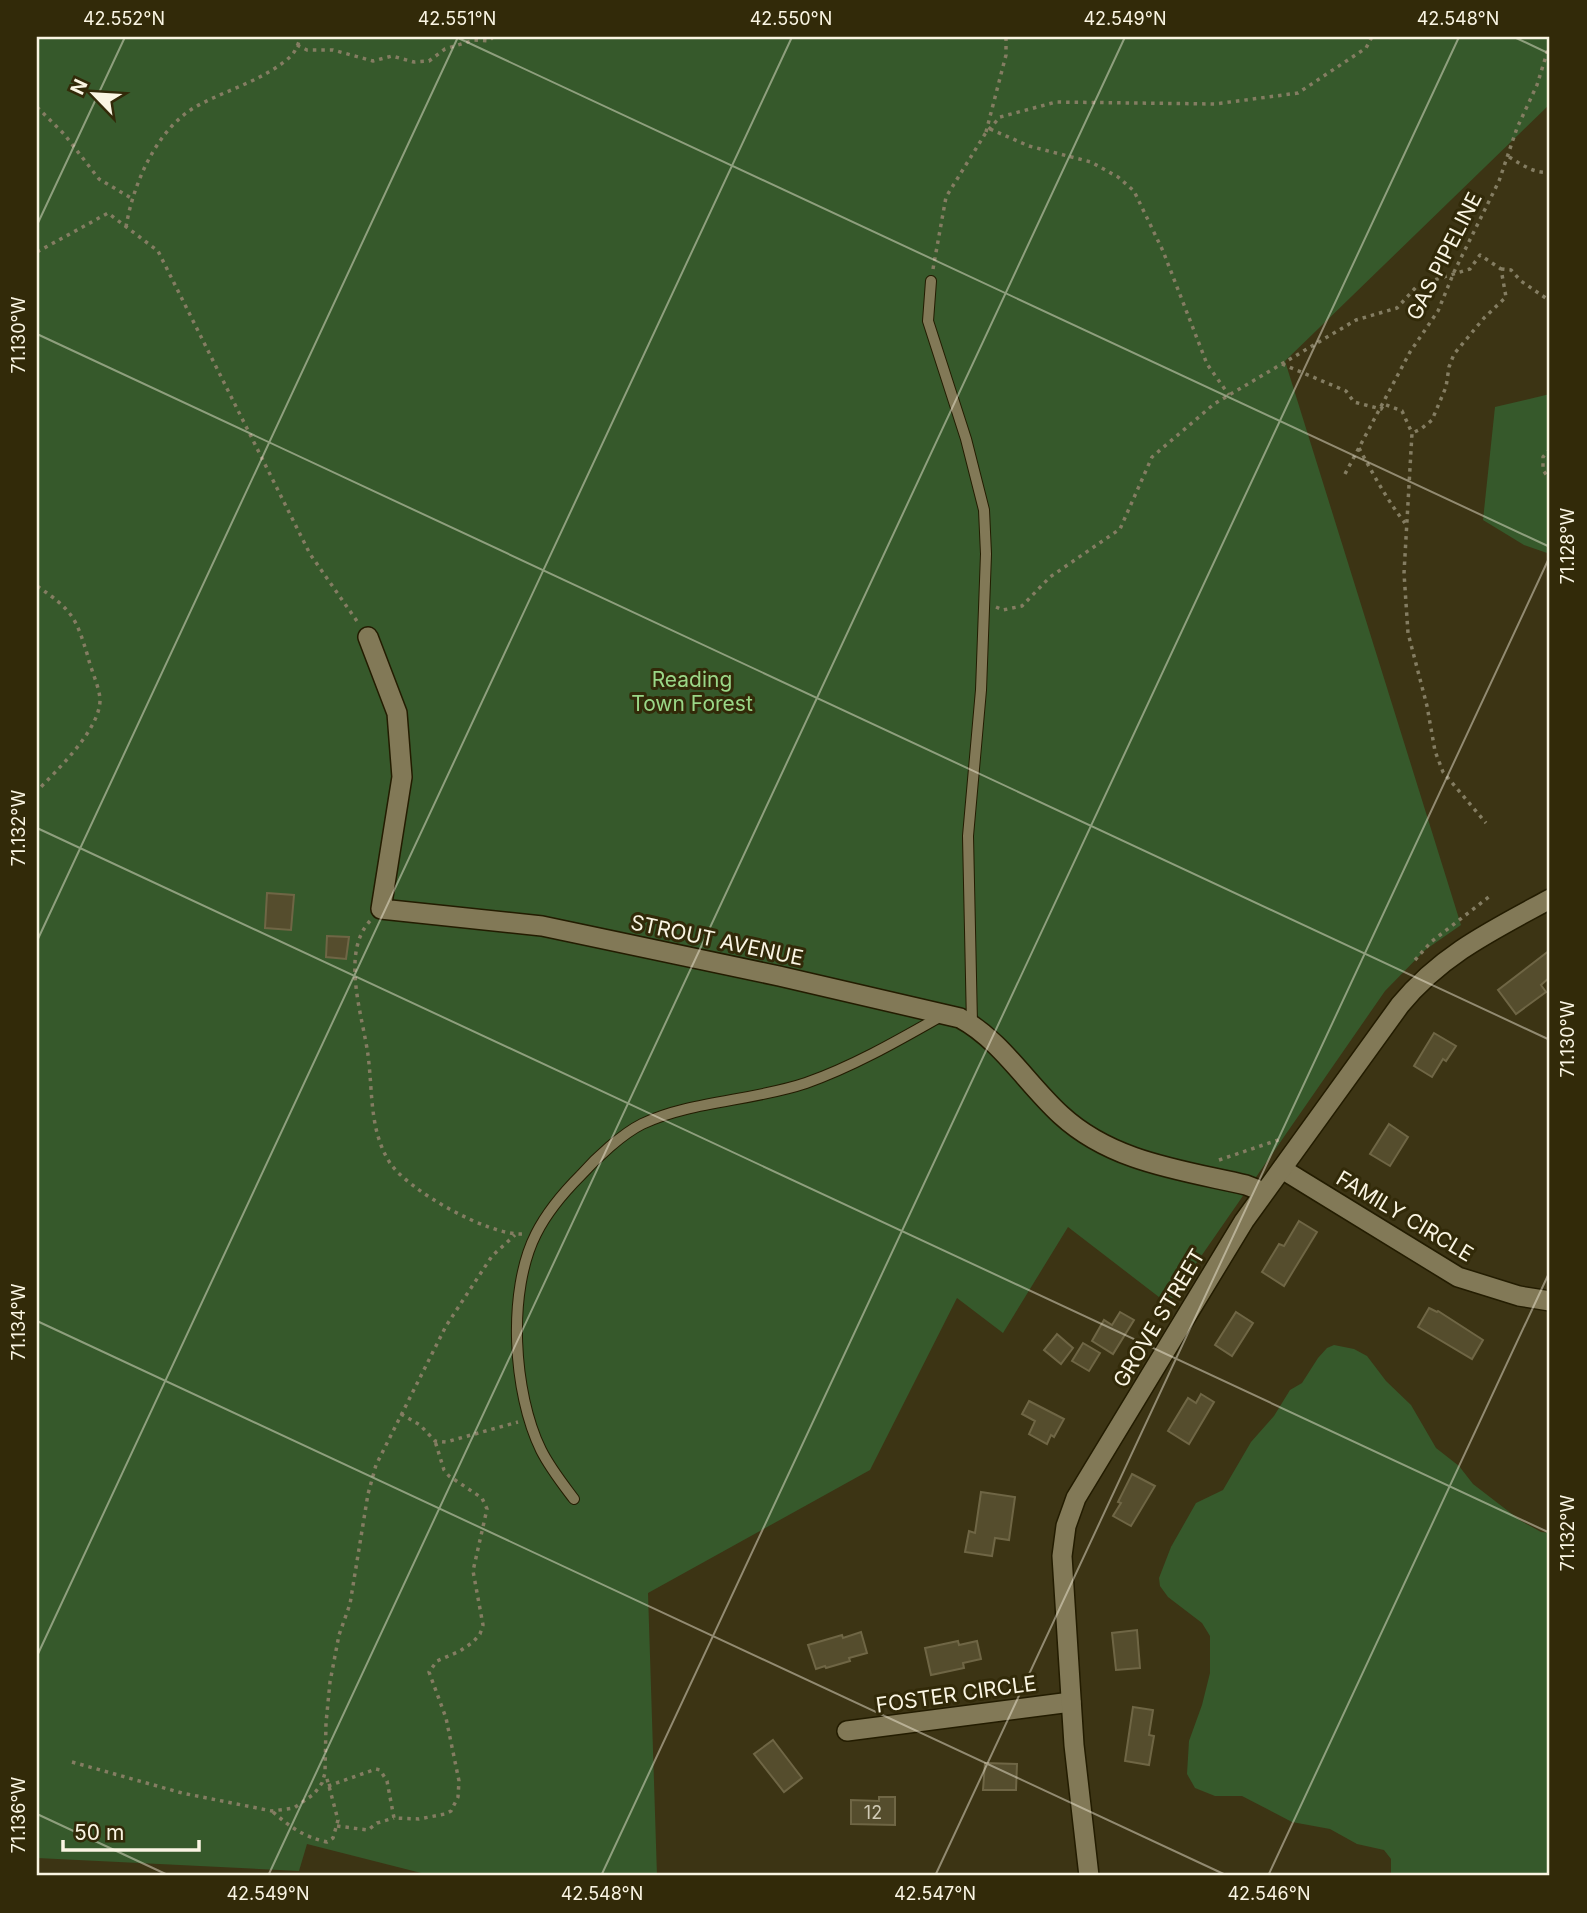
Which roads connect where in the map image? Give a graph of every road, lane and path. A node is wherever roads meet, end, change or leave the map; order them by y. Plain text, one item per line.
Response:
1 (301, 37) edge
2 (493, 37) edge
3 (1006, 37) edge
4 (1372, 37) edge
5 (1550, 43) edge
6 (297, 45) junction
7 (37, 107) edge
8 (990, 129) junction
9 (985, 134) junction
10 (1509, 156) junction
11 (1550, 172) edge
12 (131, 198) junction
13 (126, 227) junction
14 (37, 252) edge
15 (1500, 269) junction
16 (1454, 272) junction
17 (931, 281) joint
18 (1550, 301) edge
19 (1282, 364) junction
20 (1229, 395) junction
21 (1384, 404) junction
22 (1381, 409) junction
23 (1412, 433) junction
24 (1359, 448) junction
25 (1550, 449) edge
26 (1345, 474) dead end
27 (1550, 480) edge
28 (1407, 525) junction
29 (37, 586) edge
30 (985, 601) junction
31 (368, 637) joint
32 (37, 791) edge
33 (1486, 823) dead end
34 (1490, 896) dead end
35 (1550, 899) edge
36 (381, 909) junction
37 (1408, 969) dead end
38 (944, 1015) junction
39 (972, 1024) junction
40 (1288, 1135) dead end
41 (1282, 1169) junction
42 (1190, 1172) junction
43 (1264, 1192) junction
44 (536, 1234) junction
45 (515, 1235) junction
46 (1550, 1301) edge
47 (401, 1414) junction
48 (530, 1418) junction
49 (435, 1441) junction
50 (574, 1499) dead end
51 (1071, 1702) junction
52 (847, 1731) dead end
53 (72, 1762) dead end
54 (325, 1773) junction
55 (328, 1786) junction
56 (272, 1811) junction
57 (394, 1818) junction
58 (337, 1826) junction
59 (1089, 1876) edge

1 - 6 path
2 - 6 path
3 - 9 path
4 - 8 path
5 - 10 path, GAS PIPELINE
6 - 12 path
7 - 12 path
8 - 9 path
8 - 20 path
9 - 17 path
10 - 11 path
10 - 16 path, GAS PIPELINE
12 - 13 path
13 - 14 path
13 - 31 path
15 - 16 path
15 - 18 path
15 - 23 path
16 - 19 path
16 - 21 path, GAS PIPELINE
17 - 30 lane
19 - 20 path
19 - 22 path
20 - 30 path
21 - 22 path, GAS PIPELINE
21 - 23 path
22 - 24 path
23 - 28 path
24 - 26 path
24 - 28 path
25 - 27 path
28 - 33 path
29 - 32 path
30 - 39 lane
31 - 36 street
34 - 37 path
35 - 41 street, GROVE STREET
36 - 38 street, STROUT AVENUE
36 - 45 path
38 - 39 street, STROUT AVENUE
38 - 44 lane
39 - 42 street, STROUT AVENUE
40 - 42 path
41 - 43 street, GROVE STREET
41 - 46 street, FAMILY CIRCLE
42 - 43 street, STROUT AVENUE
43 - 51 street, GROVE STREET
44 - 45 path
44 - 48 lane
45 - 47 path
47 - 49 path
47 - 54 path
48 - 49 path
48 - 50 lane
49 - 57 path
51 - 52 street, FOSTER CIRCLE
51 - 59 street, GROVE STREET
53 - 56 path
54 - 55 path
54 - 56 path
55 - 57 path
55 - 58 path
56 - 58 path
57 - 58 path

